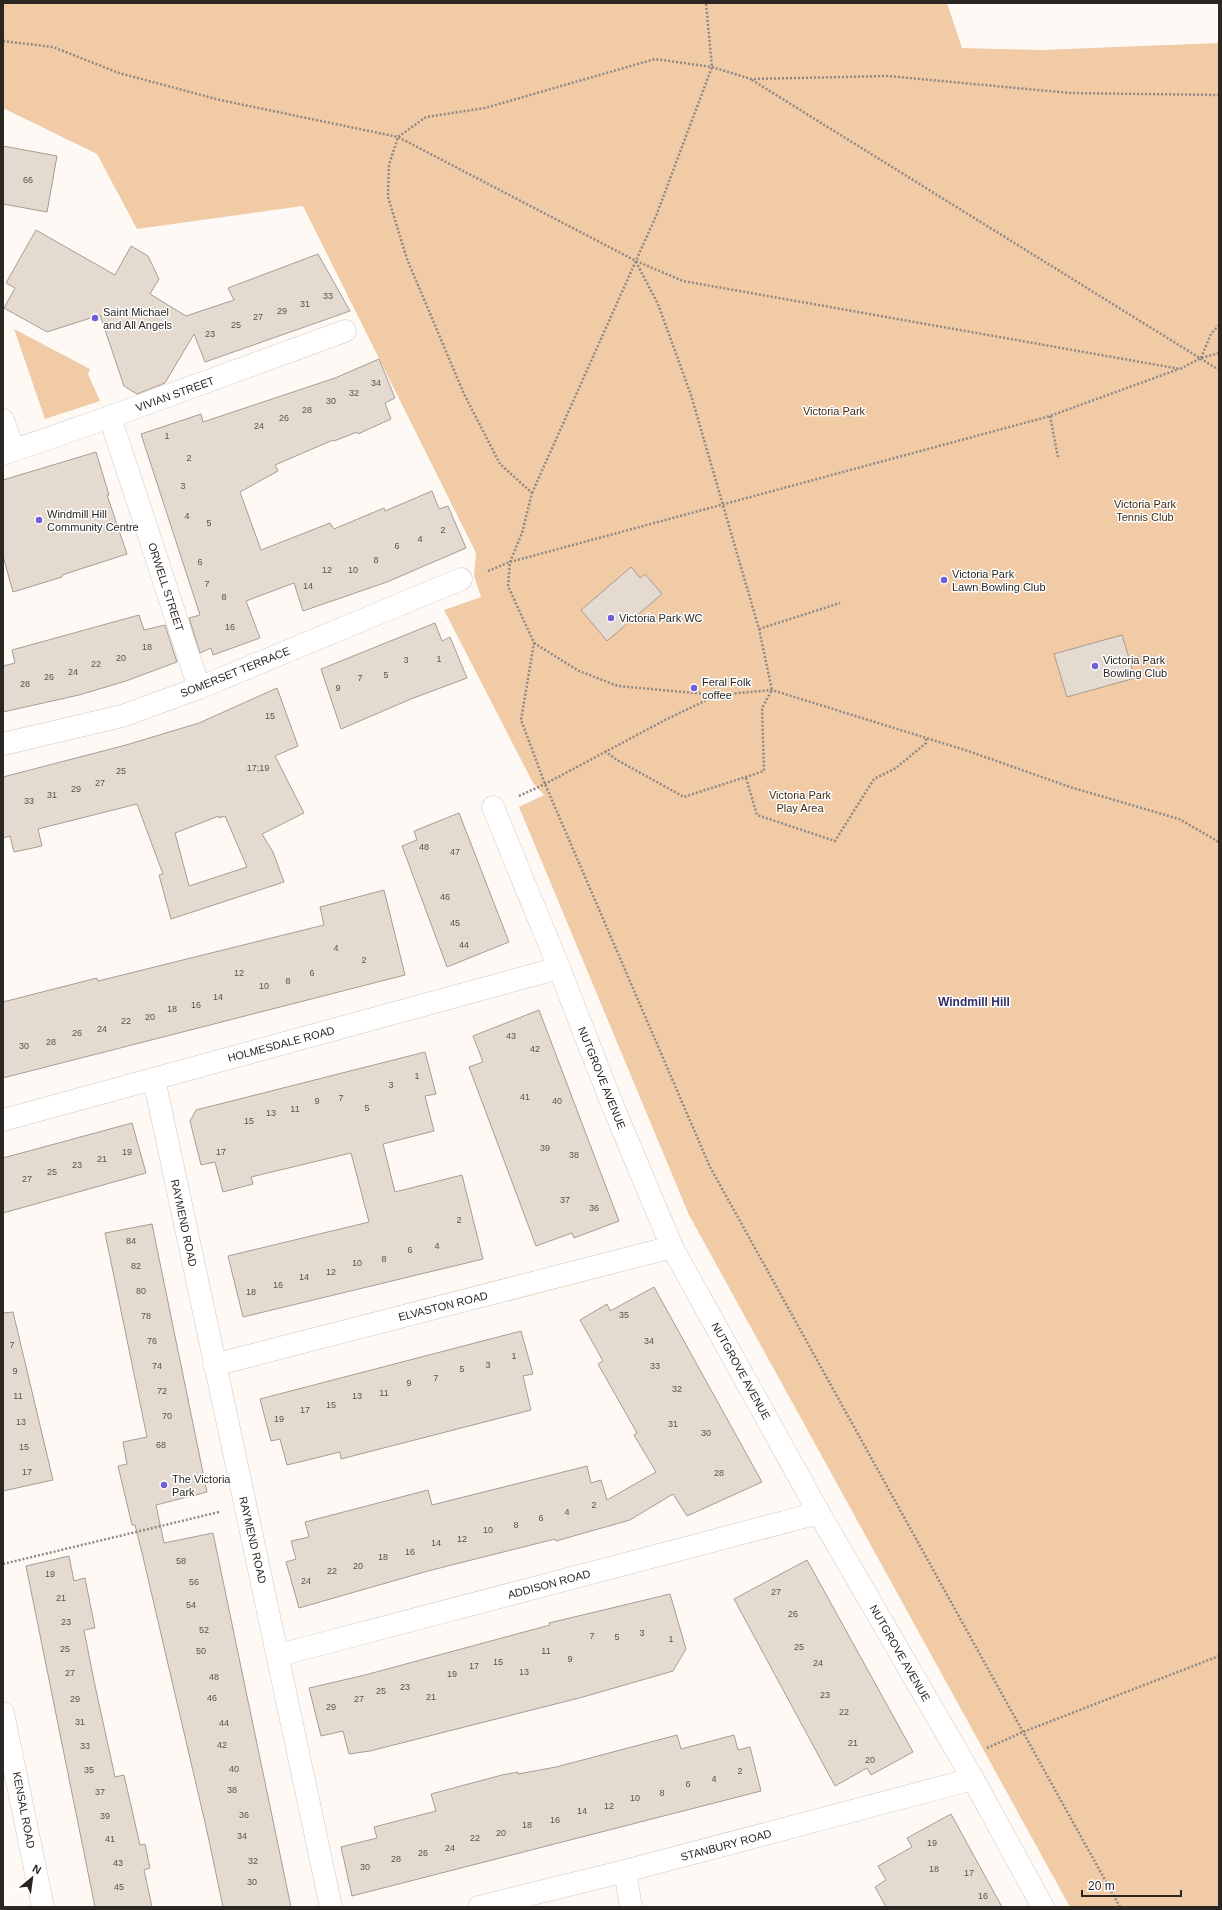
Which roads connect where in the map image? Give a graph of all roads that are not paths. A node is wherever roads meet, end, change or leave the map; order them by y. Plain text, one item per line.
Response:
1 (345, 331) dead end
2 (110, 417) junction
3 (3, 420) edge
4 (8, 452) edge
5 (461, 579) dead end
6 (199, 688) junction
7 (3, 744) edge
8 (493, 807) road end
9 (559, 968) junction
10 (154, 1079) junction
11 (3, 1120) edge
12 (672, 1247) junction
13 (214, 1365) junction
14 (819, 1513) junction
15 (279, 1656) junction
16 (3, 1713) edge
17 (973, 1780) junction
18 (625, 1871) junction
19 (43, 1907) edge
20 (331, 1907) edge
21 (479, 1907) edge
22 (631, 1907) edge
23 (1043, 1907) edge

1 - 2 street, VIVIAN STREET
2 - 4 street, VIVIAN STREET
2 - 6 street, ORWELL STREET
3 - 4 street
5 - 6 street, SOMERSET TERRACE
6 - 7 street, SOMERSET TERRACE
8 - 9 street, NUTGROVE AVENUE
9 - 10 street, HOLMESDALE ROAD
9 - 12 street, NUTGROVE AVENUE
10 - 11 street, HOLMESDALE ROAD
10 - 13 street, RAYMEND ROAD
12 - 13 street, ELVASTON ROAD
12 - 14 street, NUTGROVE AVENUE
13 - 15 street, RAYMEND ROAD
14 - 15 street, ADDISON ROAD
14 - 17 street, NUTGROVE AVENUE
15 - 20 street, RAYMEND ROAD
16 - 19 street, KENSAL ROAD
17 - 18 street, STANBURY ROAD
17 - 23 street, NUTGROVE AVENUE
18 - 21 street, STANBURY ROAD
18 - 22 street

